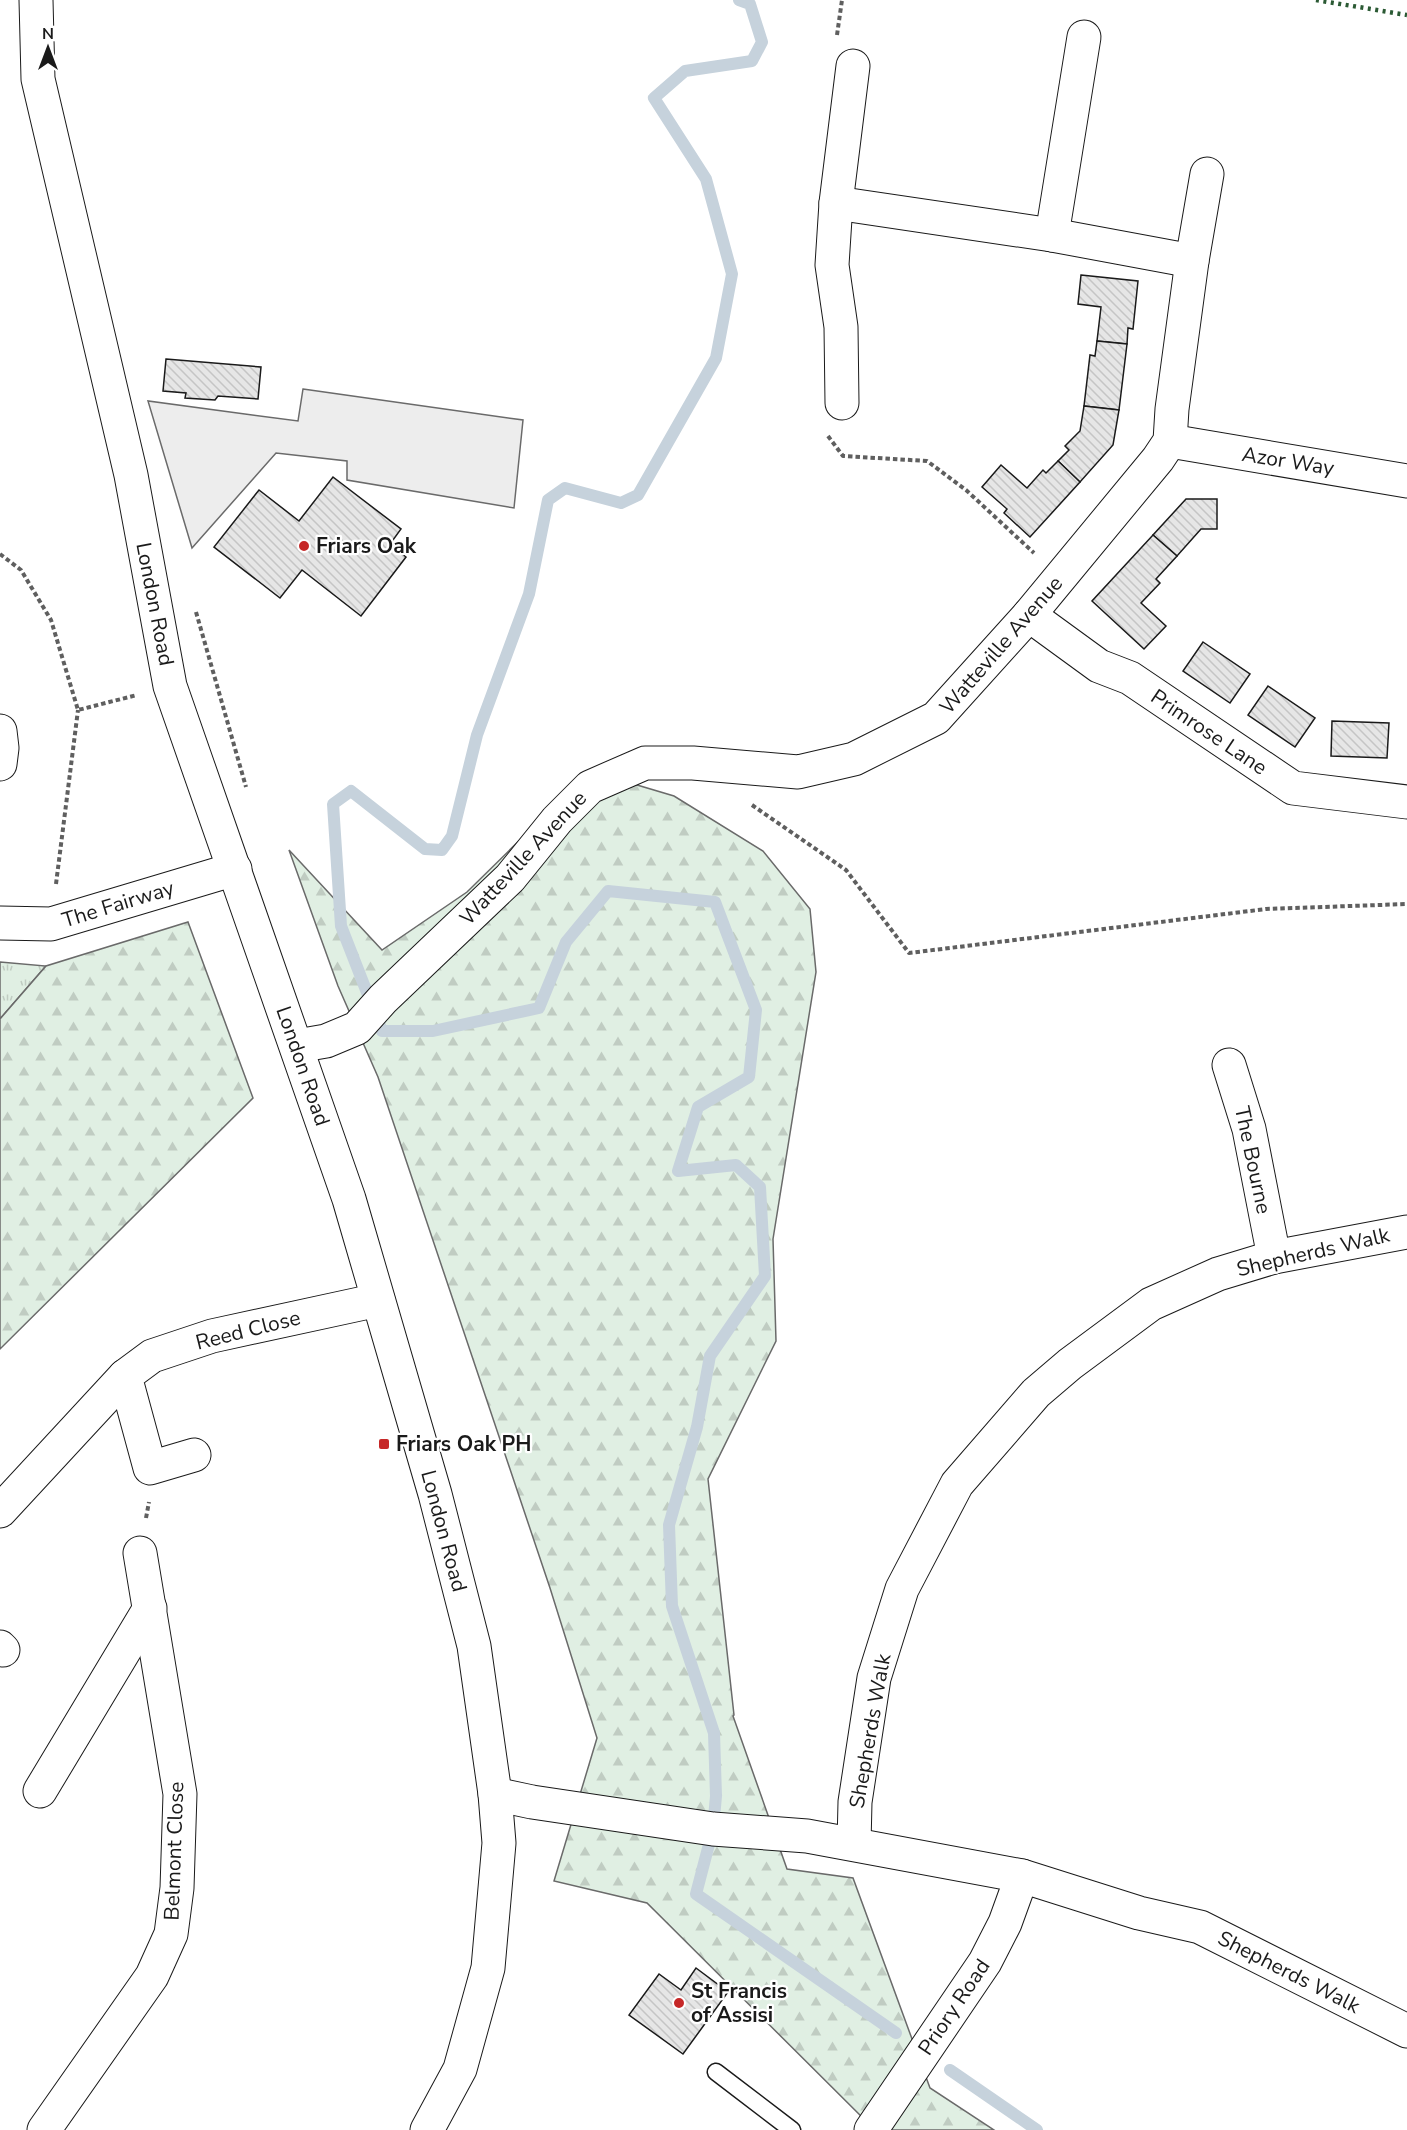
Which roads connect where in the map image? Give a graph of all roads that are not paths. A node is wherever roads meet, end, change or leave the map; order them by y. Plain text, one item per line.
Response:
1 (36, 0) edge
2 (1084, 38) dead end
3 (853, 66) dead end
4 (1207, 174) dead end
5 (836, 203) junction
6 (1052, 235) junction
7 (1192, 261) junction
8 (842, 403) dead end
9 (1170, 441) junction
10 (1407, 481) edge
11 (1029, 615) junction
12 (0, 730) edge
13 (0, 764) edge
14 (1407, 802) edge
15 (235, 869) junction
16 (0, 922) edge
17 (297, 1046) junction
18 (1229, 1065) dead end
19 (1407, 1232) edge
20 (1274, 1257) junction
21 (378, 1300) junction
22 (125, 1376) junction
23 (194, 1455) dead end
24 (0, 1511) edge
25 (140, 1553) road end
26 (150, 1608) junction
27 (40, 1791) dead end
28 (495, 1794) junction
29 (854, 1844) junction
30 (1022, 1876) junction
31 (1407, 2031) edge
32 (716, 2072) dead end
33 (44, 2130) edge
34 (427, 2130) edge
35 (792, 2130) edge
36 (871, 2130) edge

1 - 15 street, London Road
2 - 6 street
3 - 5 street
4 - 7 street
5 - 6 street
5 - 8 street
6 - 7 street
7 - 9 street
9 - 10 street, Azor Way
9 - 11 street, Watteville Avenue
11 - 14 street, Primrose Lane
11 - 17 street, Watteville Avenue
12 - 13 street
15 - 16 street, The Fairway
15 - 17 street, London Road
17 - 21 street, London Road
18 - 20 street, The Bourne
19 - 20 street, Shepherds Walk
20 - 29 street, Shepherds Walk
21 - 22 street, Reed Close
21 - 28 street, London Road
22 - 23 street
22 - 24 street, Reed Close
25 - 26 street, Belmont Close
26 - 27 street
26 - 33 street, Belmont Close
28 - 29 street, Shepherds Walk
28 - 34 street, London Road
29 - 30 street, Shepherds Walk
30 - 31 street, Shepherds Walk
30 - 36 street, Priory Road
32 - 35 lane

